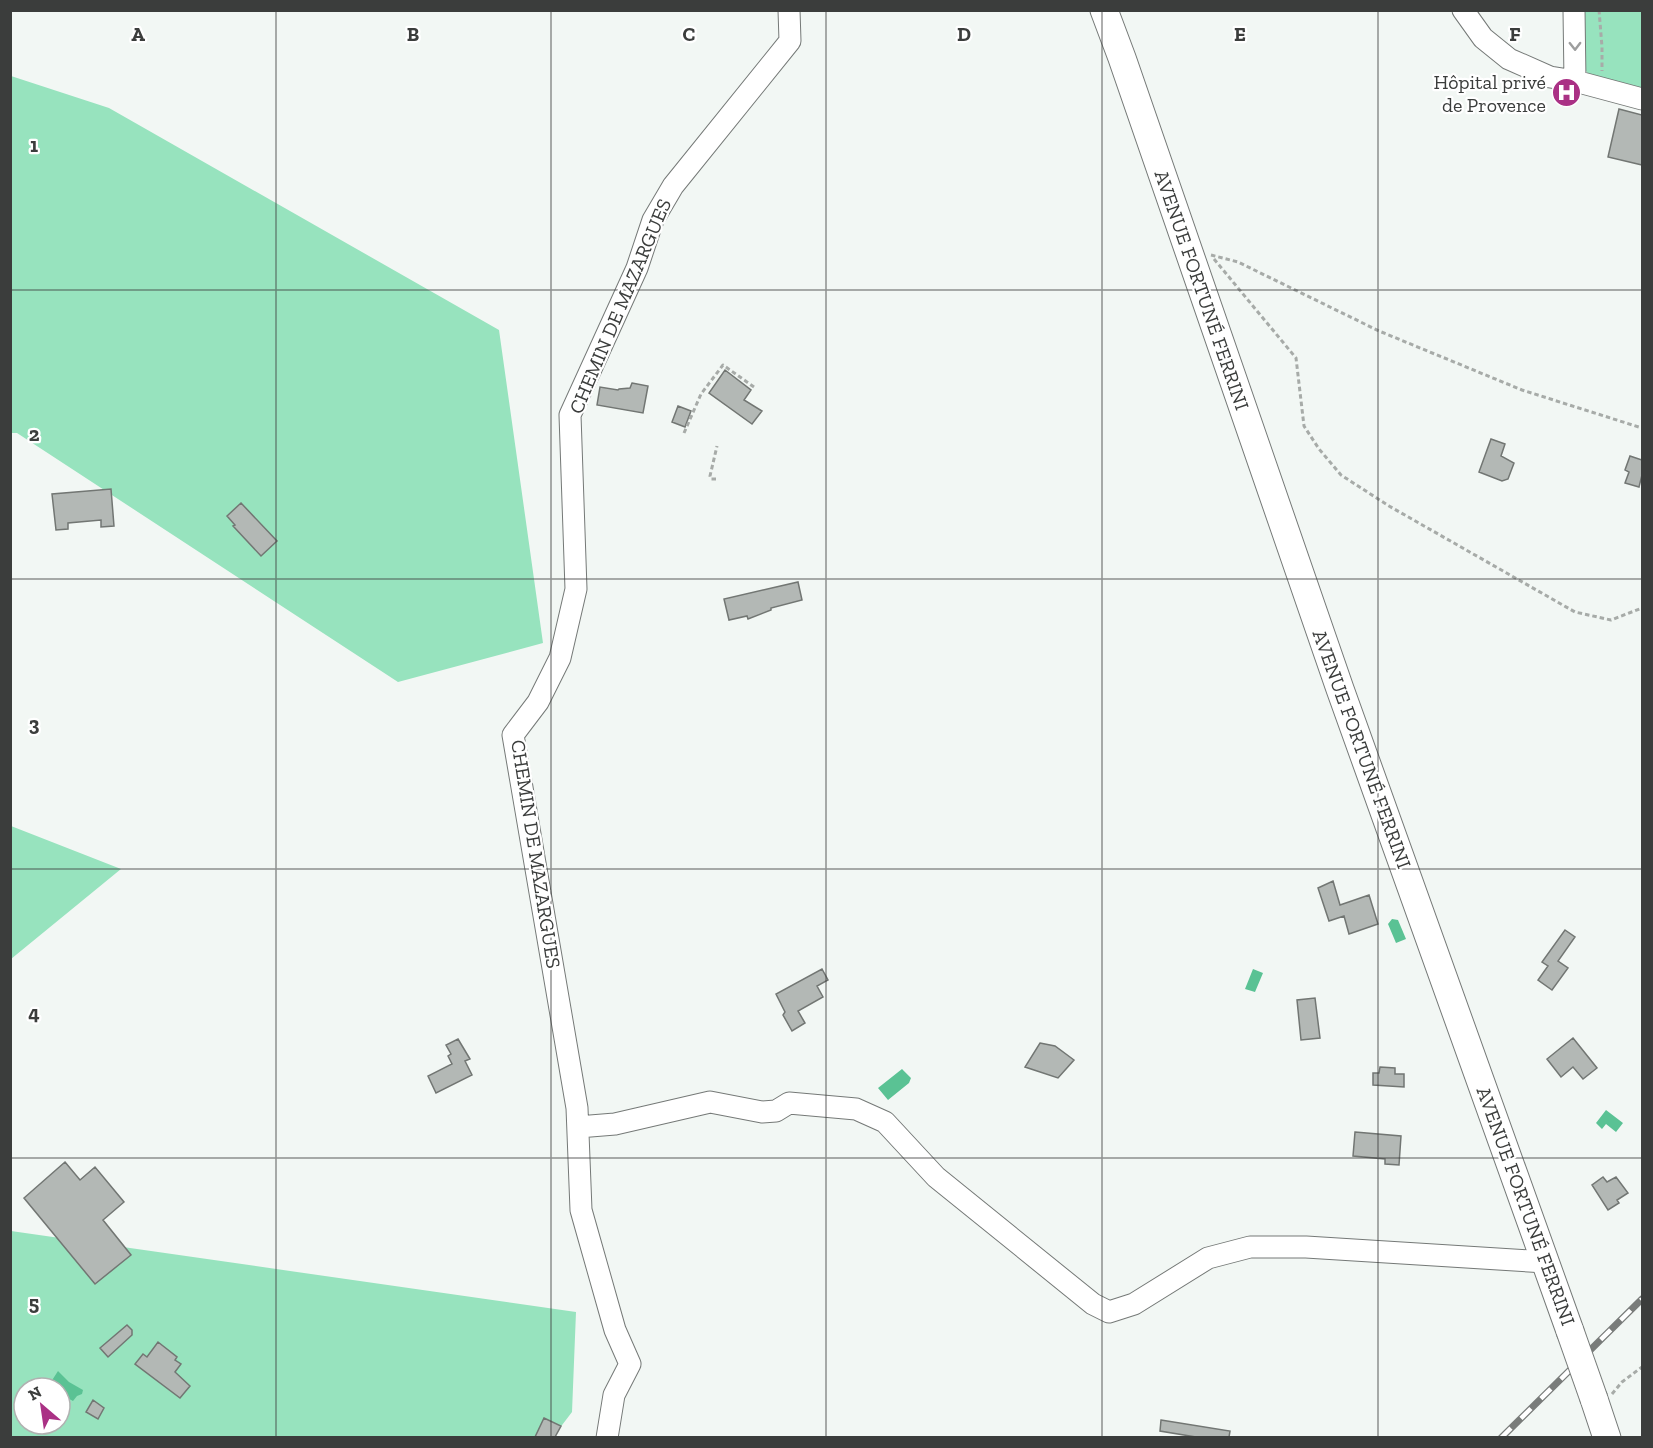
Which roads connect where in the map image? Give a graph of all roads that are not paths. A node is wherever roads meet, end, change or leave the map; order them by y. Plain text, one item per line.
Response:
1 (789, 10) edge
2 (1104, 10) edge
3 (1109, 10) edge
4 (1463, 10) edge
5 (1574, 10) edge
6 (1122, 58) junction
7 (1575, 81) junction
8 (1642, 99) edge
9 (578, 1127) junction
10 (1546, 1262) junction
11 (1600, 1416) edge
12 (607, 1437) edge

1 - 9 street, CHEMIN DE MAZARGUES
2 - 6 main road, AVENUE FORTUNÉ FERRINI
3 - 6 main road, AVENUE FORTUNÉ FERRINI
4 - 7 street
5 -> 7 street
6 - 10 main road, AVENUE FORTUNÉ FERRINI
7 - 8 street
9 - 10 street
9 - 12 street, CHEMIN DE MAZARGUES
10 - 11 main road, AVENUE FORTUNÉ FERRINI, bridge

